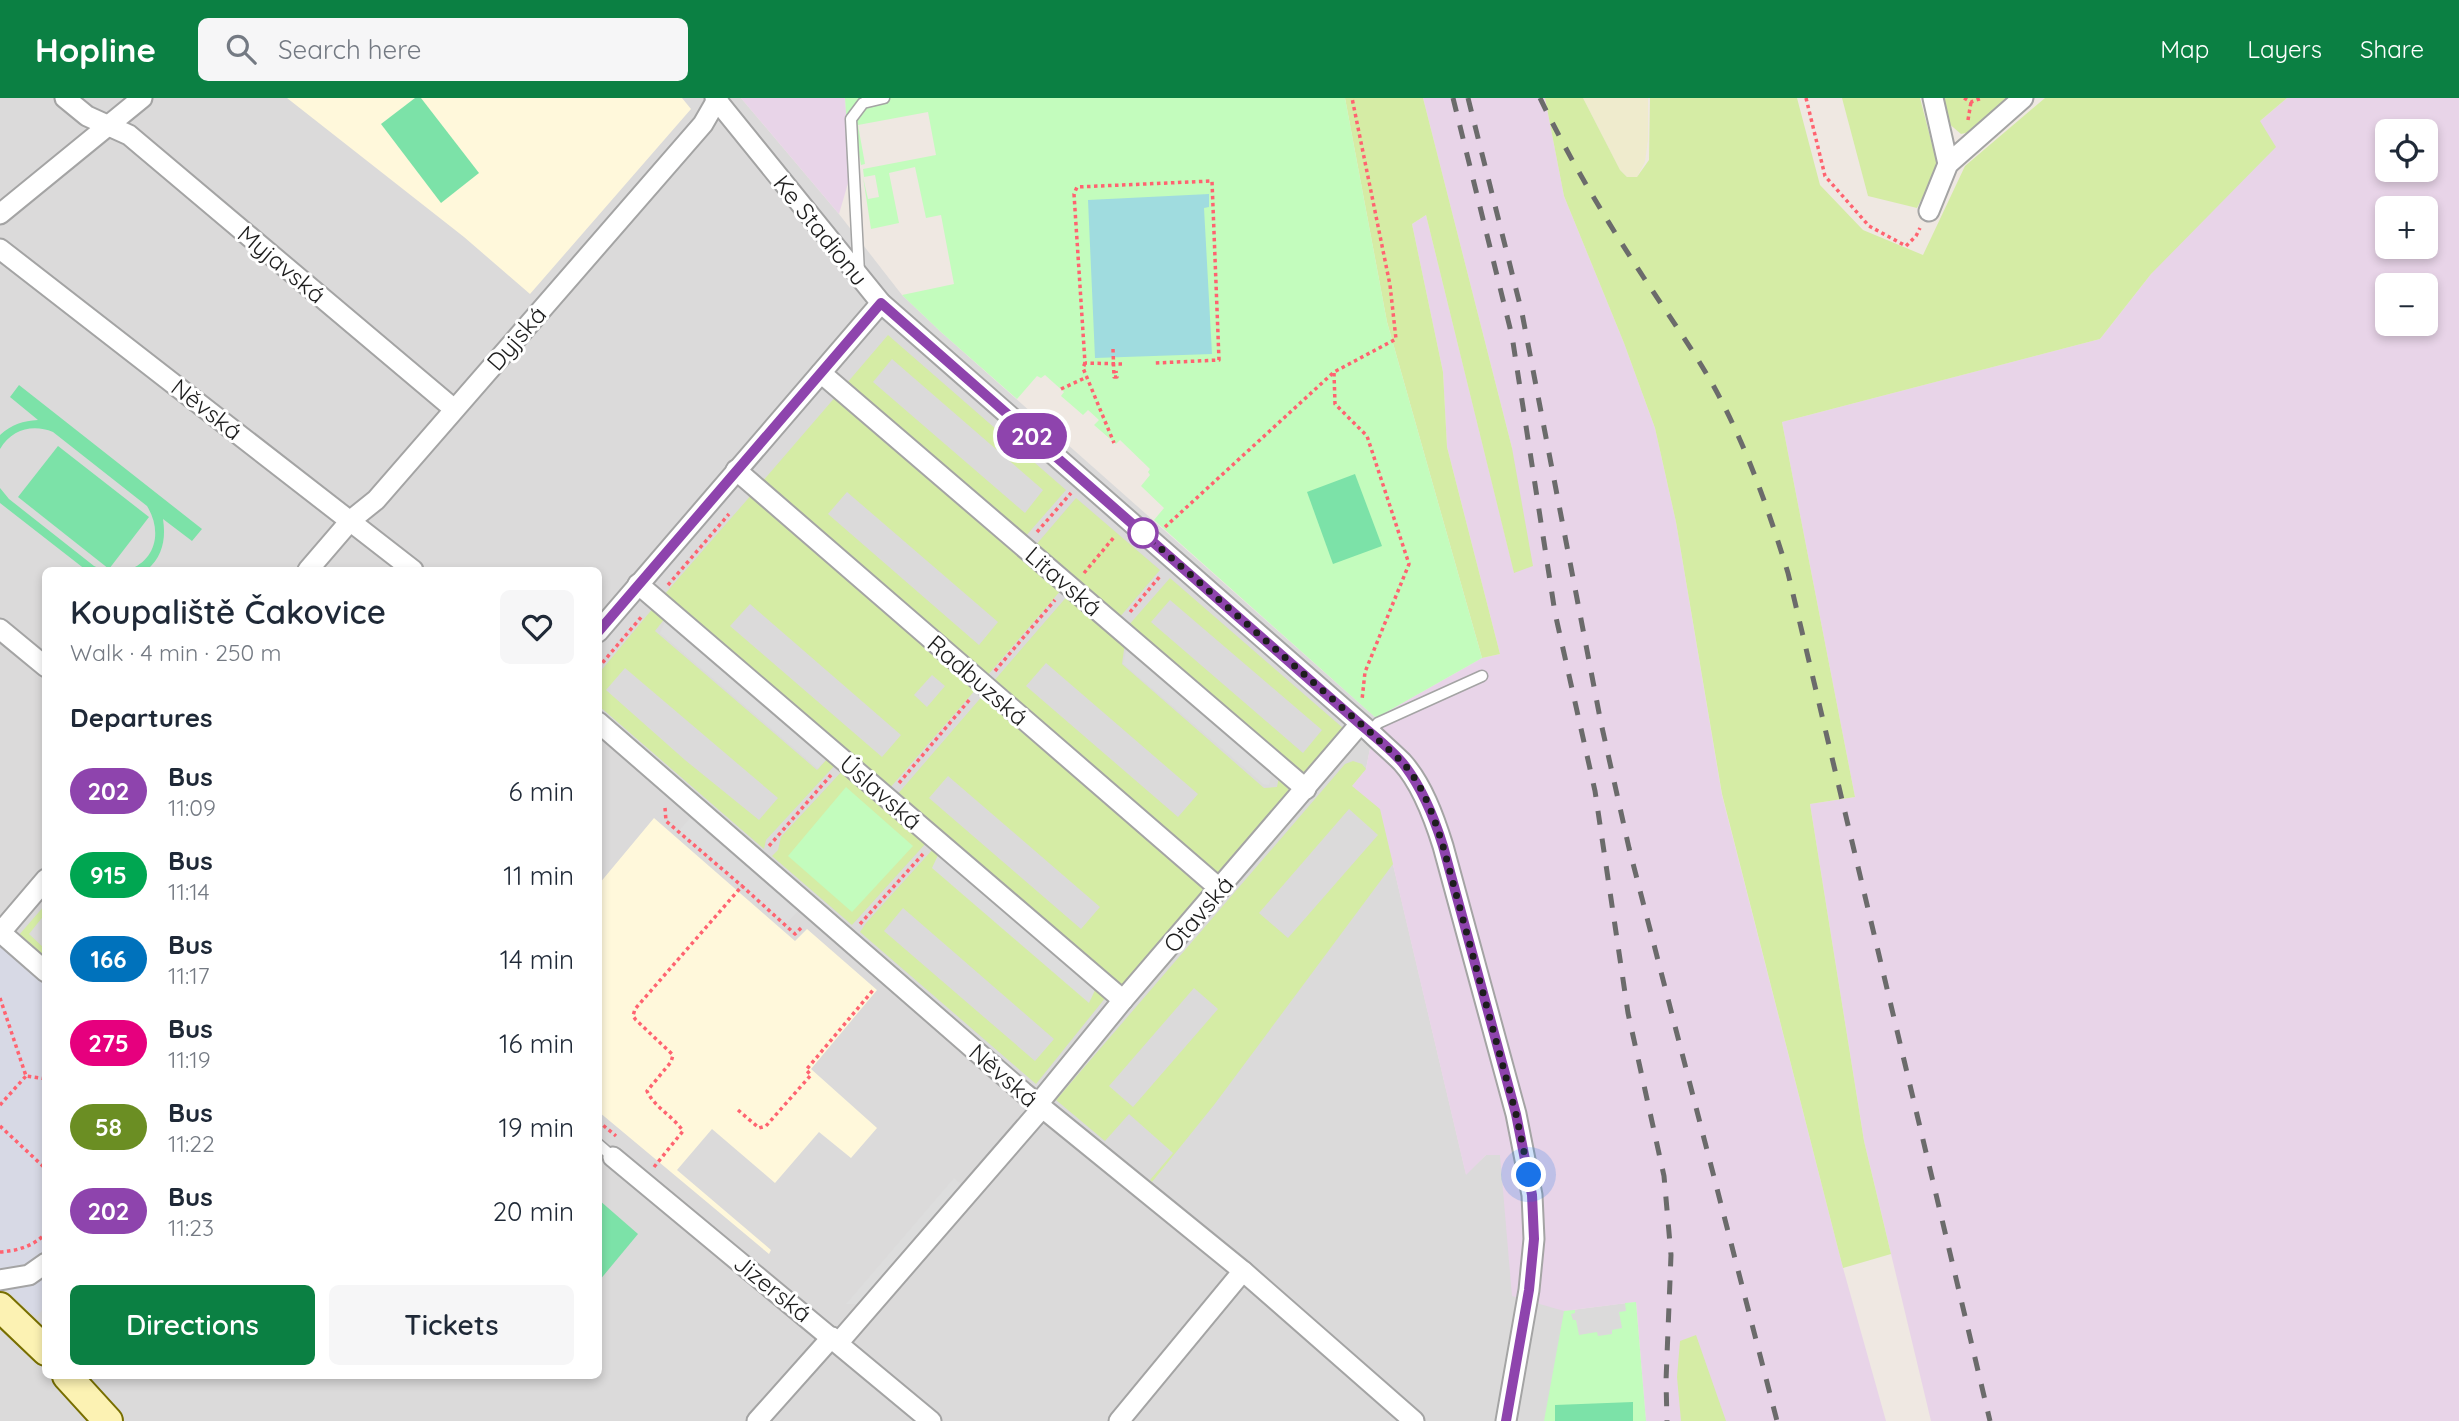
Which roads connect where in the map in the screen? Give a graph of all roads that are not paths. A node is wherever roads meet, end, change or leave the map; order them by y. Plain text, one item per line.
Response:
1 (65, 98) edge
2 (142, 98) edge
3 (884, 98) edge
4 (1933, 98) edge
5 (2023, 98) edge
6 (716, 99) edge
7 (106, 126) junction
8 (1948, 164) junction
9 (1929, 211) road end
10 (0, 214) edge
11 (0, 249) edge
12 (859, 277) junction
13 (881, 303) junction
14 (821, 373) junction
15 (454, 408) junction
16 (736, 470) junction
17 (351, 520) junction
18 (311, 567) edge
19 (409, 567) edge
20 (638, 584) junction
21 (602, 627) edge
22 (0, 629) edge
23 (42, 664) edge
24 (1482, 676) dead end
25 (1364, 722) junction
26 (602, 725) edge
27 (1306, 789) junction
28 (42, 884) edge
29 (1220, 889) junction
30 (0, 933) edge
31 (42, 969) edge
32 (1124, 1000) junction
33 (1040, 1106) junction
34 (606, 1150) edge
35 (42, 1266) edge
36 (1243, 1271) junction
37 (0, 1280) edge
38 (0, 1307) edge
39 (835, 1340) junction
40 (42, 1347) edge
41 (70, 1379) edge
42 (104, 1420) edge
43 (757, 1421) edge
44 (931, 1421) edge
45 (1119, 1421) edge
46 (1414, 1421) edge
47 (1506, 1421) edge

1 - 7 street, Myjavská
2 - 7 street
3 - 12 lane
4 - 8 street
5 - 8 street
6 - 12 street, Ke Stadionu
6 - 15 street, Dyjská
7 - 10 street
7 - 15 street, Myjavská
8 - 9 street
11 - 17 street, Něvská
12 - 13 street, Ke Stadionu
13 - 14 street
13 - 25 street, Ke Stadionu
14 - 16 street
14 - 27 street, Litavská
15 - 17 street, Dyjská
16 - 20 street
16 - 29 street, Radbuzská
17 - 18 street, Dyjská
17 - 19 street, Něvská
20 - 21 street
20 - 32 street, Úslavská
22 - 23 street
24 - 25 lane
25 - 27 street, Otavská
25 - 47 street, Ke Stadionu
26 - 33 street, Něvská
27 - 29 street, Otavská
28 - 30 street
29 - 32 street, Otavská
30 - 31 street
32 - 33 street, Otavská
33 - 36 street, Něvská
33 - 39 street, Otavská
34 - 39 street, Jizerská
35 - 37 street
36 - 45 street
36 - 46 street, Něvská
38 - 40 street
39 - 43 street, Otavská
39 - 44 street, Jizerská
41 - 42 street

